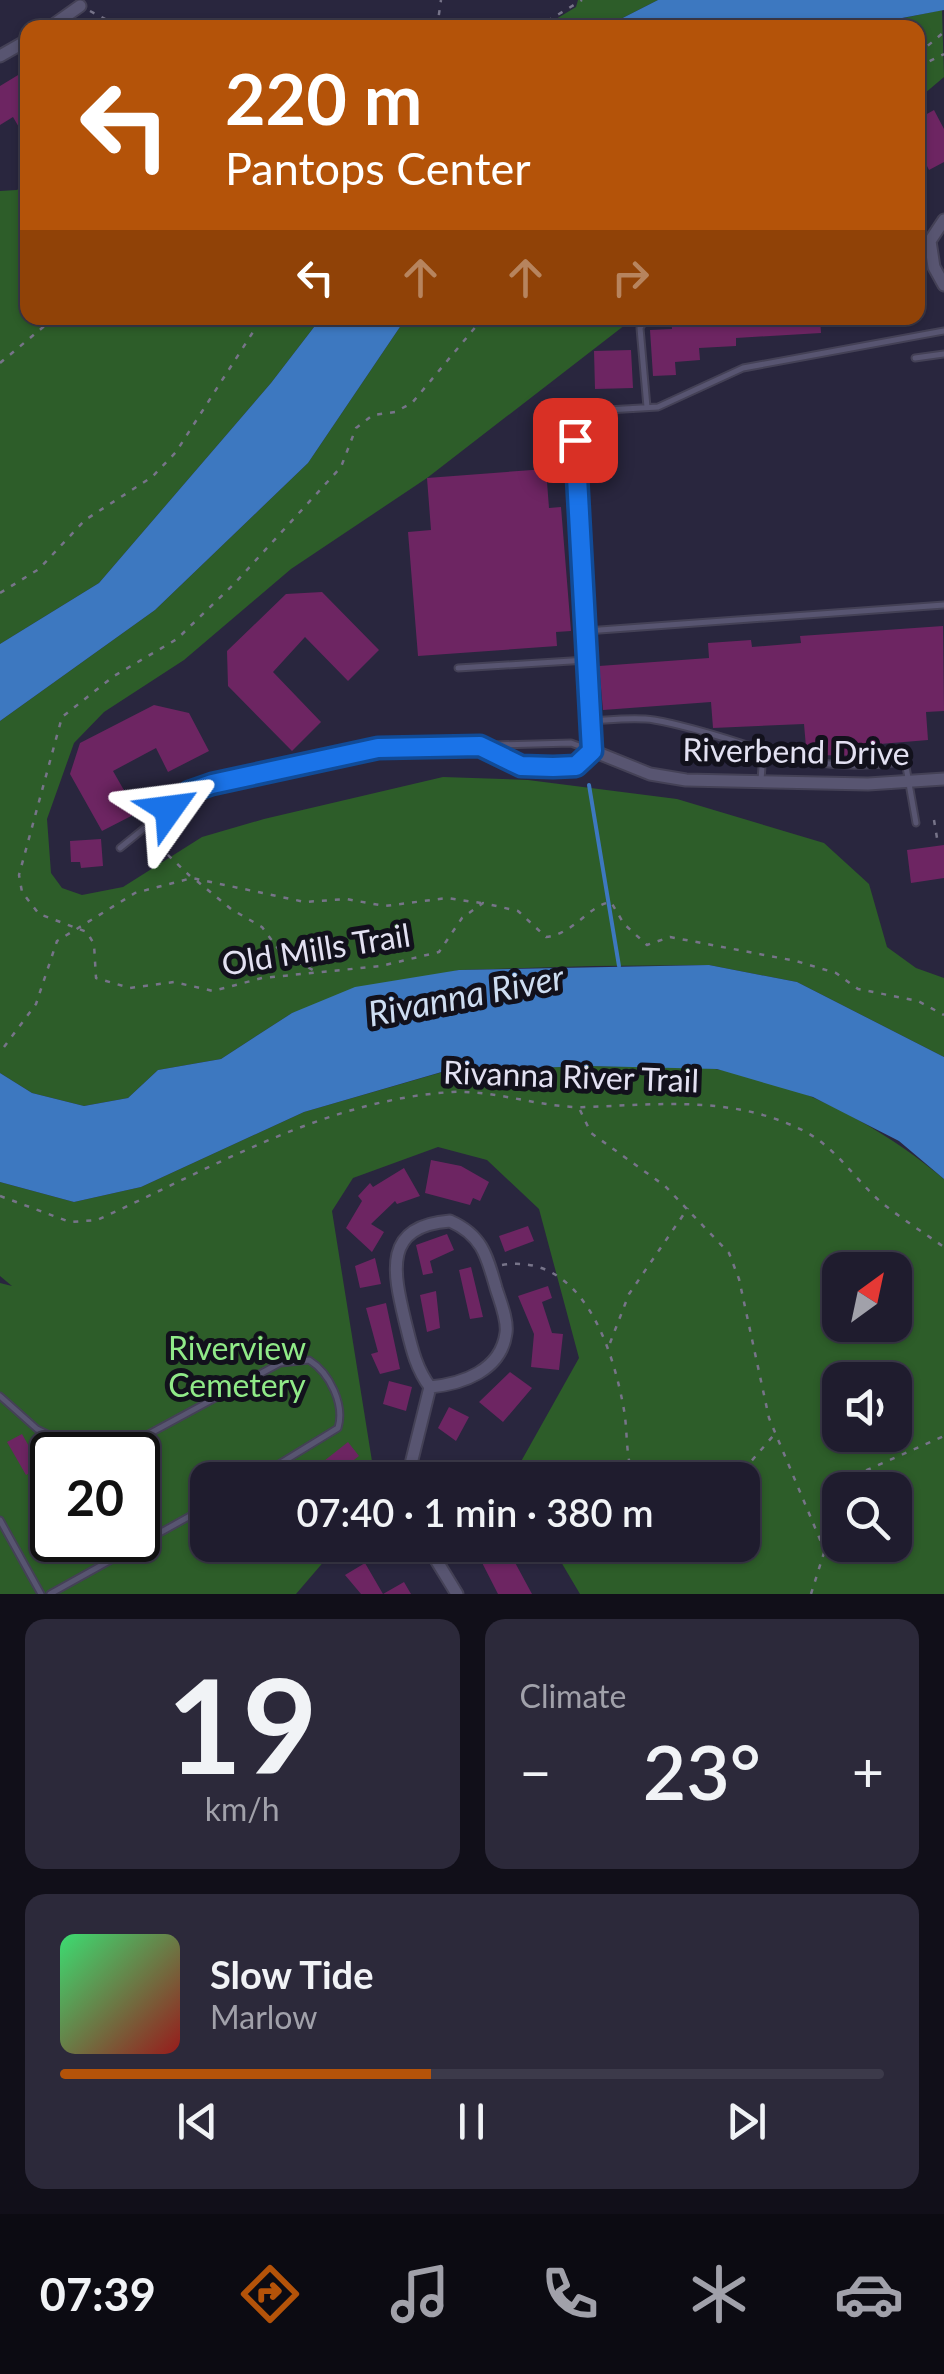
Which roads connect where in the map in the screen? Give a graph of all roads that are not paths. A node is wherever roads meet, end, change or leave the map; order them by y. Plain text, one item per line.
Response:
1 (79, 3) edge
2 (59, 20) edge
3 (944, 220) edge
4 (925, 239) edge
5 (925, 242) edge
6 (944, 285) edge
7 (642, 325) edge
8 (944, 331) edge
9 (944, 354) edge
10 (914, 358) dead end
11 (647, 408) junction
12 (944, 605) edge
13 (586, 632) junction
14 (588, 660) junction
15 (458, 668) dead end
16 (591, 721) junction
17 (480, 746) junction
18 (592, 751) junction
19 (763, 753) junction
20 (944, 779) edge
21 (761, 783) junction
22 (910, 783) junction
23 (916, 823) dead end
24 (120, 848) dead end
25 (430, 1387) junction
26 (0, 1396) edge
27 (44, 1432) edge
28 (159, 1432) edge
29 (285, 1462) edge
30 (411, 1462) edge
31 (190, 1515) edge
32 (0, 1520) edge
33 (160, 1530) edge
34 (103, 1562) edge
35 (438, 1562) edge
36 (41, 1594) edge
37 (50, 1594) edge
38 (458, 1594) edge

1 - 2 street
3 - 4 street
5 - 6 street
7 - 11 lane
8 - 11 lane
9 - 10 lane
11 - 13 lane
12 - 13 lane
13 - 14 lane
14 - 15 lane
14 - 16 lane
16 - 18 lane
16 - 19 lane
17 - 18 lane
17 - 18 lane
17 - 24 lane
18 - 21 street, Riverbend Drive
19 - 21 lane
19 - 22 lane
20 - 22 street, Riverbend Drive
21 - 22 street, Riverbend Drive
22 - 23 lane
25 - 25 street
25 - 30 street
26 - 27 lane
28 - 29 lane
31 - 33 lane
32 - 36 lane
34 - 37 lane
35 - 38 street

